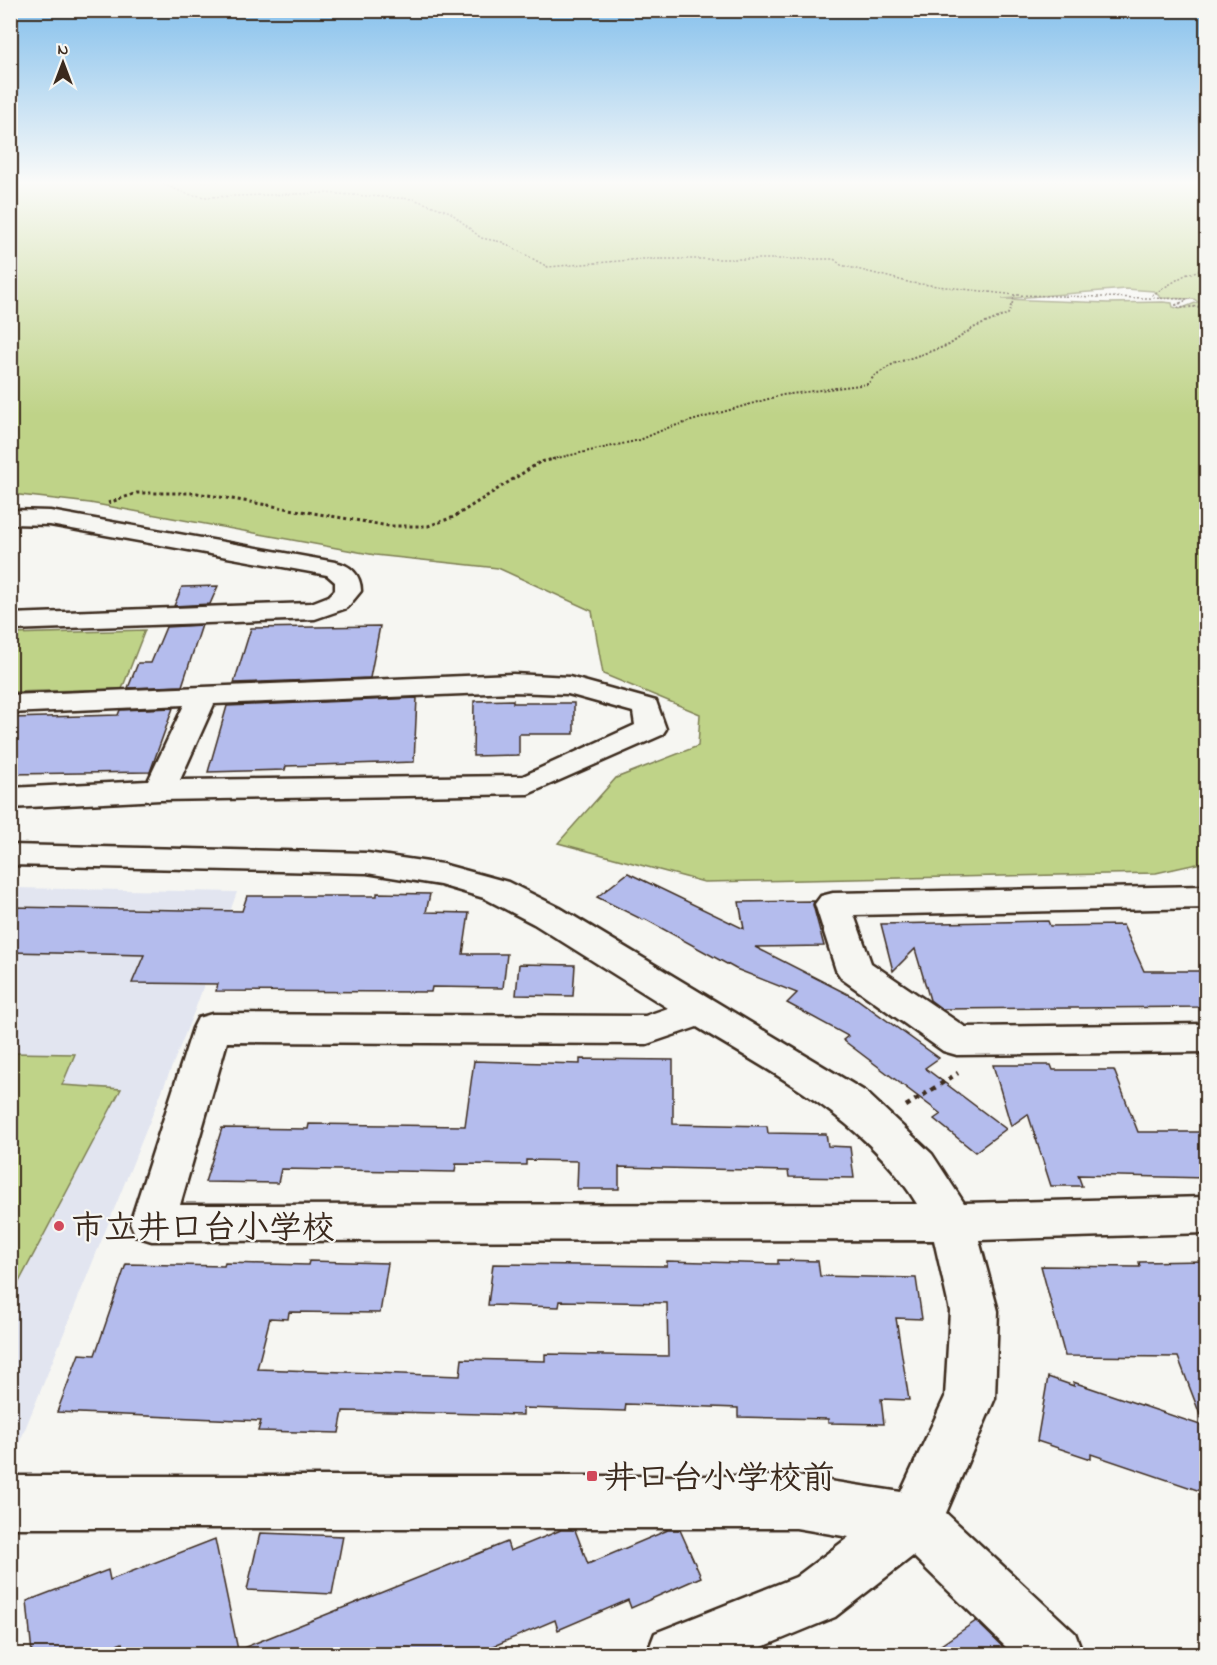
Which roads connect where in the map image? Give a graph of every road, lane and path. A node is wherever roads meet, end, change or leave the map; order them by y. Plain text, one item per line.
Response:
1 (533, 259) edge
2 (1206, 268) edge
3 (1015, 296) junction
4 (1149, 296) junction
5 (1206, 306) edge
6 (10, 517) edge
7 (50, 518) junction
8 (10, 622) edge
9 (203, 696) junction
10 (10, 704) edge
11 (160, 790) junction
12 (10, 798) edge
13 (10, 855) edge
14 (1206, 897) edge
15 (703, 1010) junction
16 (1206, 1038) edge
17 (957, 1041) junction
18 (875, 1126) junction
19 (1206, 1215) edge
20 (952, 1222) junction
21 (11, 1504) edge
22 (915, 1521) junction
23 (676, 1654) edge
24 (1054, 1654) edge

1 - 3 path
2 - 4 path
3 - 4 path
3 - 7 path
4 - 5 path
6 - 7 street
7 - 8 street
9 - 10 street
9 - 11 street
9 - 11 street
11 - 12 street
13 - 15 street
14 - 17 street
15 - 18 street
15 - 20 street
16 - 17 street
17 - 18 path
18 - 20 street
19 - 20 street
20 - 22 street
21 - 22 street
22 - 23 street
22 - 24 street

